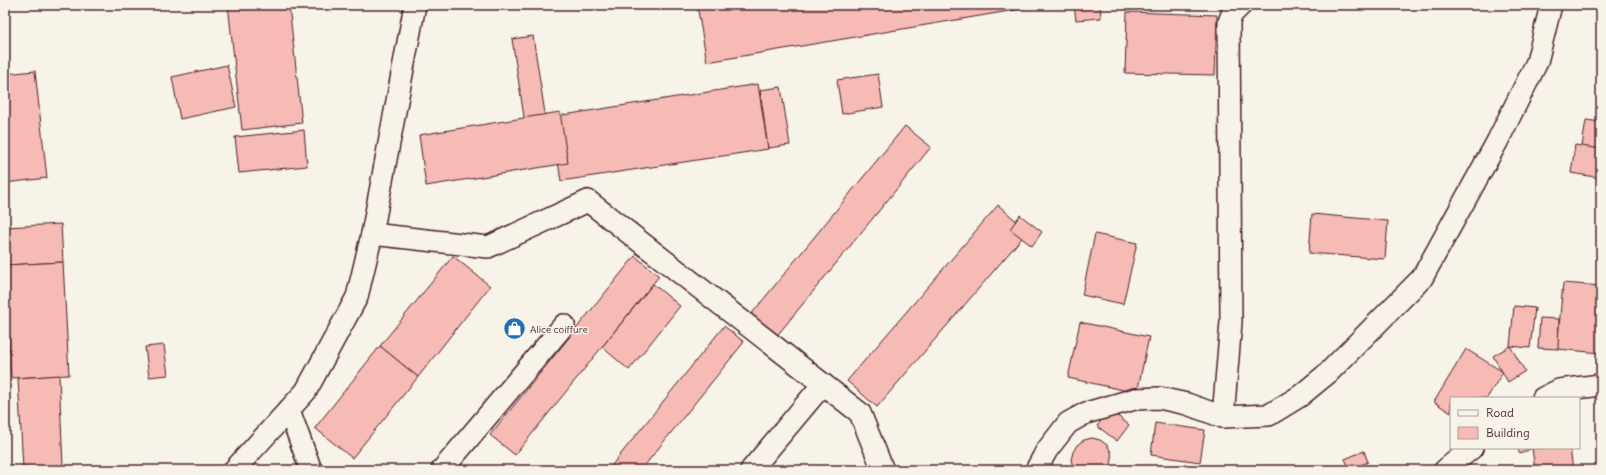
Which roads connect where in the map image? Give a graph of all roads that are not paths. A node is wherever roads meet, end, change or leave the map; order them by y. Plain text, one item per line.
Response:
1 (415, 5) edge
2 (1241, 5) edge
3 (1551, 5) edge
4 (372, 234) junction
5 (564, 325) dead end
6 (823, 384) junction
7 (1601, 385) edge
8 (1545, 397) edge
9 (289, 410) junction
10 (1223, 417) junction
11 (1471, 449) edge
12 (234, 470) edge
13 (311, 470) edge
14 (442, 470) edge
15 (751, 470) edge
16 (883, 470) edge
17 (1036, 470) edge
18 (1445, 470) edge

1 - 4 street
2 - 10 street
3 - 10 street
4 - 6 street
4 - 9 street
5 - 14 street
6 - 15 street
6 - 16 street
7 - 8 street
9 - 12 street
9 - 13 street
10 - 17 street
11 - 18 street

